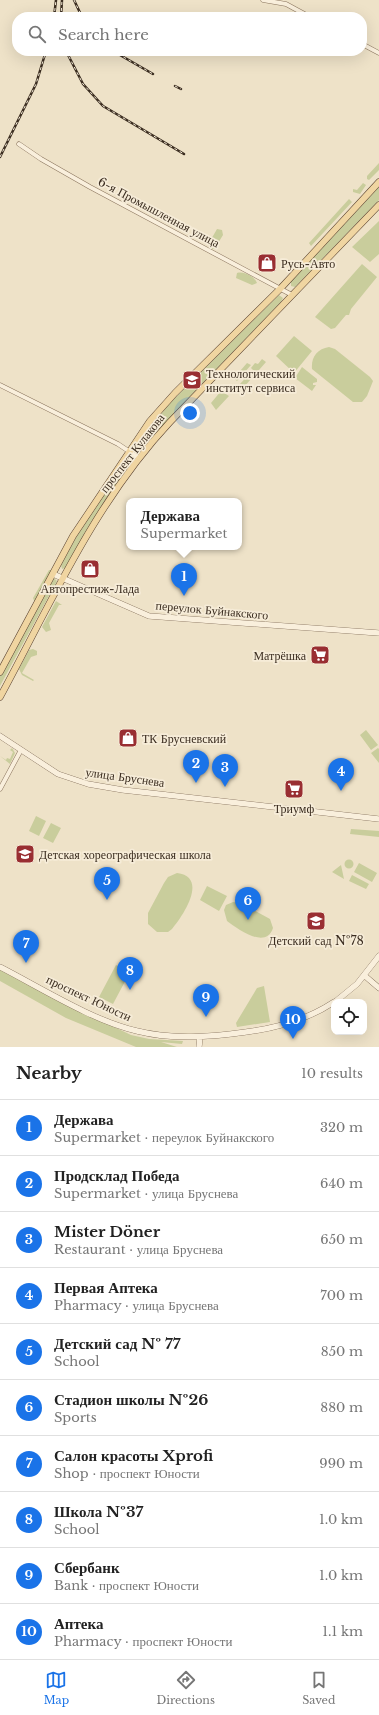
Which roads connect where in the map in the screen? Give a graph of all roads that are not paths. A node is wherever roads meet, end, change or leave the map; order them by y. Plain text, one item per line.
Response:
1 (263, 0) edge
2 (301, 12) edge
3 (367, 47) edge
4 (379, 53) edge
5 (19, 144) dead end
6 (379, 182) edge
7 (379, 206) edge
8 (280, 289) junction
9 (292, 295) junction
10 (0, 385) edge
11 (129, 451) junction
12 (139, 458) junction
13 (53, 574) junction
14 (62, 579) junction
15 (379, 633) edge
16 (0, 672) edge
17 (0, 697) edge
18 (0, 736) edge
19 (21, 750) junction
20 (0, 788) edge
21 (379, 819) edge
22 (379, 956) edge
23 (0, 967) edge
24 (365, 976) junction
25 (379, 988) edge
26 (338, 999) edge
27 (331, 1004) edge
28 (200, 1037) junction
29 (199, 1047) edge

1 - 2 street
3 - 4 street
5 - 8 street, 6-я Промышленная улица
6 - 8 main road, проспект Кулакова
7 - 9 main road, проспект Кулакова
8 - 9 street, 6-я Промышленная улица
8 - 11 main road, проспект Кулакова
9 - 12 main road, проспект Кулакова
10 - 11 street
11 - 12 street
11 - 13 main road, проспект Кулакова
12 - 14 main road, проспект Кулакова
13 - 14 street, переулок Буйнакского
13 - 16 main road, проспект Кулакова
14 - 15 street, переулок Буйнакского
14 - 17 main road, проспект Кулакова
18 - 19 street, улица Бруснева
19 - 20 street
19 - 21 street, улица Бруснева
22 - 24 street, проспект Юности
23 - 28 street, проспект Юности
24 - 25 street
24 - 26 street, проспект Юности
27 - 28 street, проспект Юности
28 - 29 street

